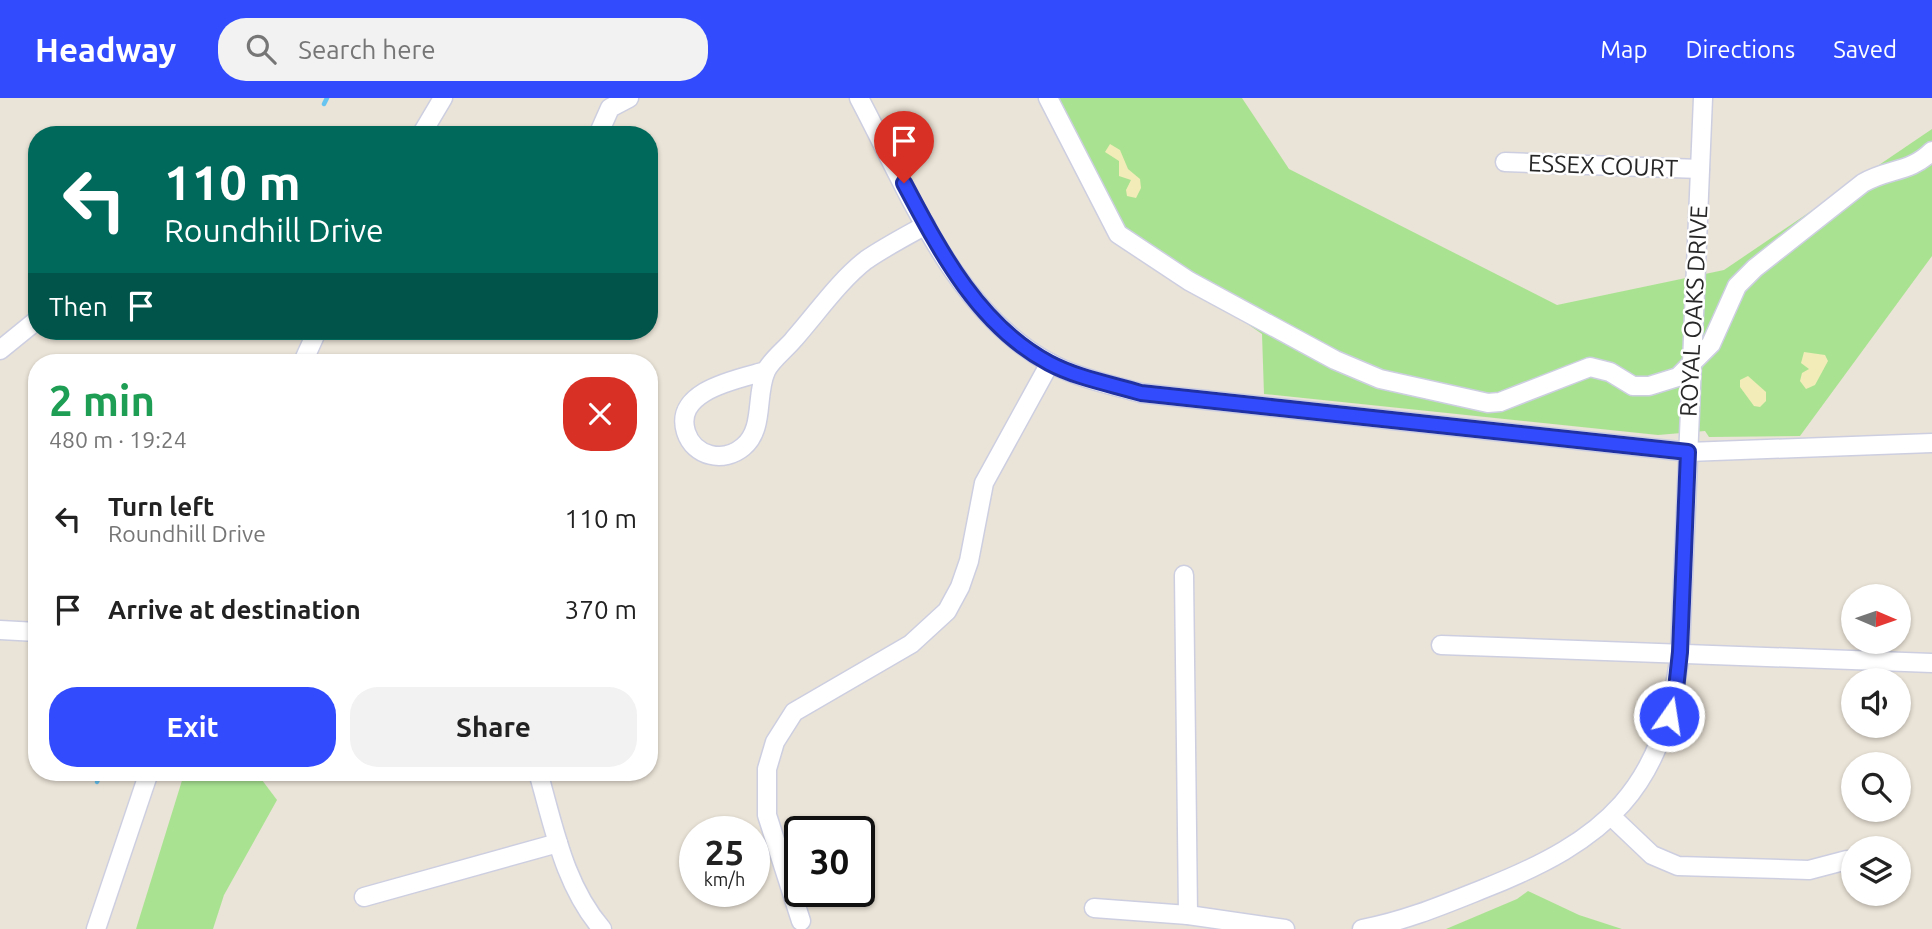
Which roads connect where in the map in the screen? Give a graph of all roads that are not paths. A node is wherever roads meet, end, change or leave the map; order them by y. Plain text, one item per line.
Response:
1 (443, 98) edge
2 (629, 98) edge
3 (859, 98) edge
4 (1048, 98) edge
5 (1703, 98) edge
6 (426, 126) edge
7 (602, 126) edge
8 (1932, 151) edge
9 (1505, 162) dead end
10 (1700, 169) junction
11 (926, 225) junction
12 (28, 327) edge
13 (0, 350) edge
14 (1049, 363) junction
15 (1692, 363) junction
16 (766, 371) junction
17 (1932, 443) edge
18 (1688, 452) junction
19 (1185, 575) dead end
20 (0, 630) edge
21 (28, 632) edge
22 (1441, 645) dead end
23 (1680, 652) junction
24 (1932, 663) edge
25 (146, 781) edge
26 (541, 781) edge
27 (1612, 817) junction
28 (558, 842) junction
29 (1841, 862) edge
30 (364, 897) dead end
31 (1094, 908) dead end
32 (1188, 915) junction
33 (801, 921) dead end
34 (1415, 923) edge
35 (96, 929) edge
36 (602, 929) edge
37 (1285, 929) edge
38 (1362, 929) edge

1 - 6 street
2 - 7 street
3 - 11 street
4 - 15 street
5 - 10 street, ROYAL OAKS DRIVE
8 - 15 street
9 - 10 street, ESSEX COURT
10 - 15 street, ROYAL OAKS DRIVE
11 - 14 street
11 - 16 street
12 - 13 street
14 - 18 street
14 - 33 street
15 - 18 street, ROYAL OAKS DRIVE
16 - 16 street
17 - 18 street
18 - 23 street, ROYAL OAKS DRIVE
19 - 32 street
20 - 21 street
22 - 23 street
23 - 24 street
23 - 27 street, ROYAL OAKS DRIVE
25 - 35 street
26 - 28 street
27 - 29 street
27 - 34 street, ROYAL OAKS DRIVE
28 - 30 street
28 - 36 street
31 - 32 street
32 - 37 street
34 - 38 street, ROYAL OAKS DRIVE

